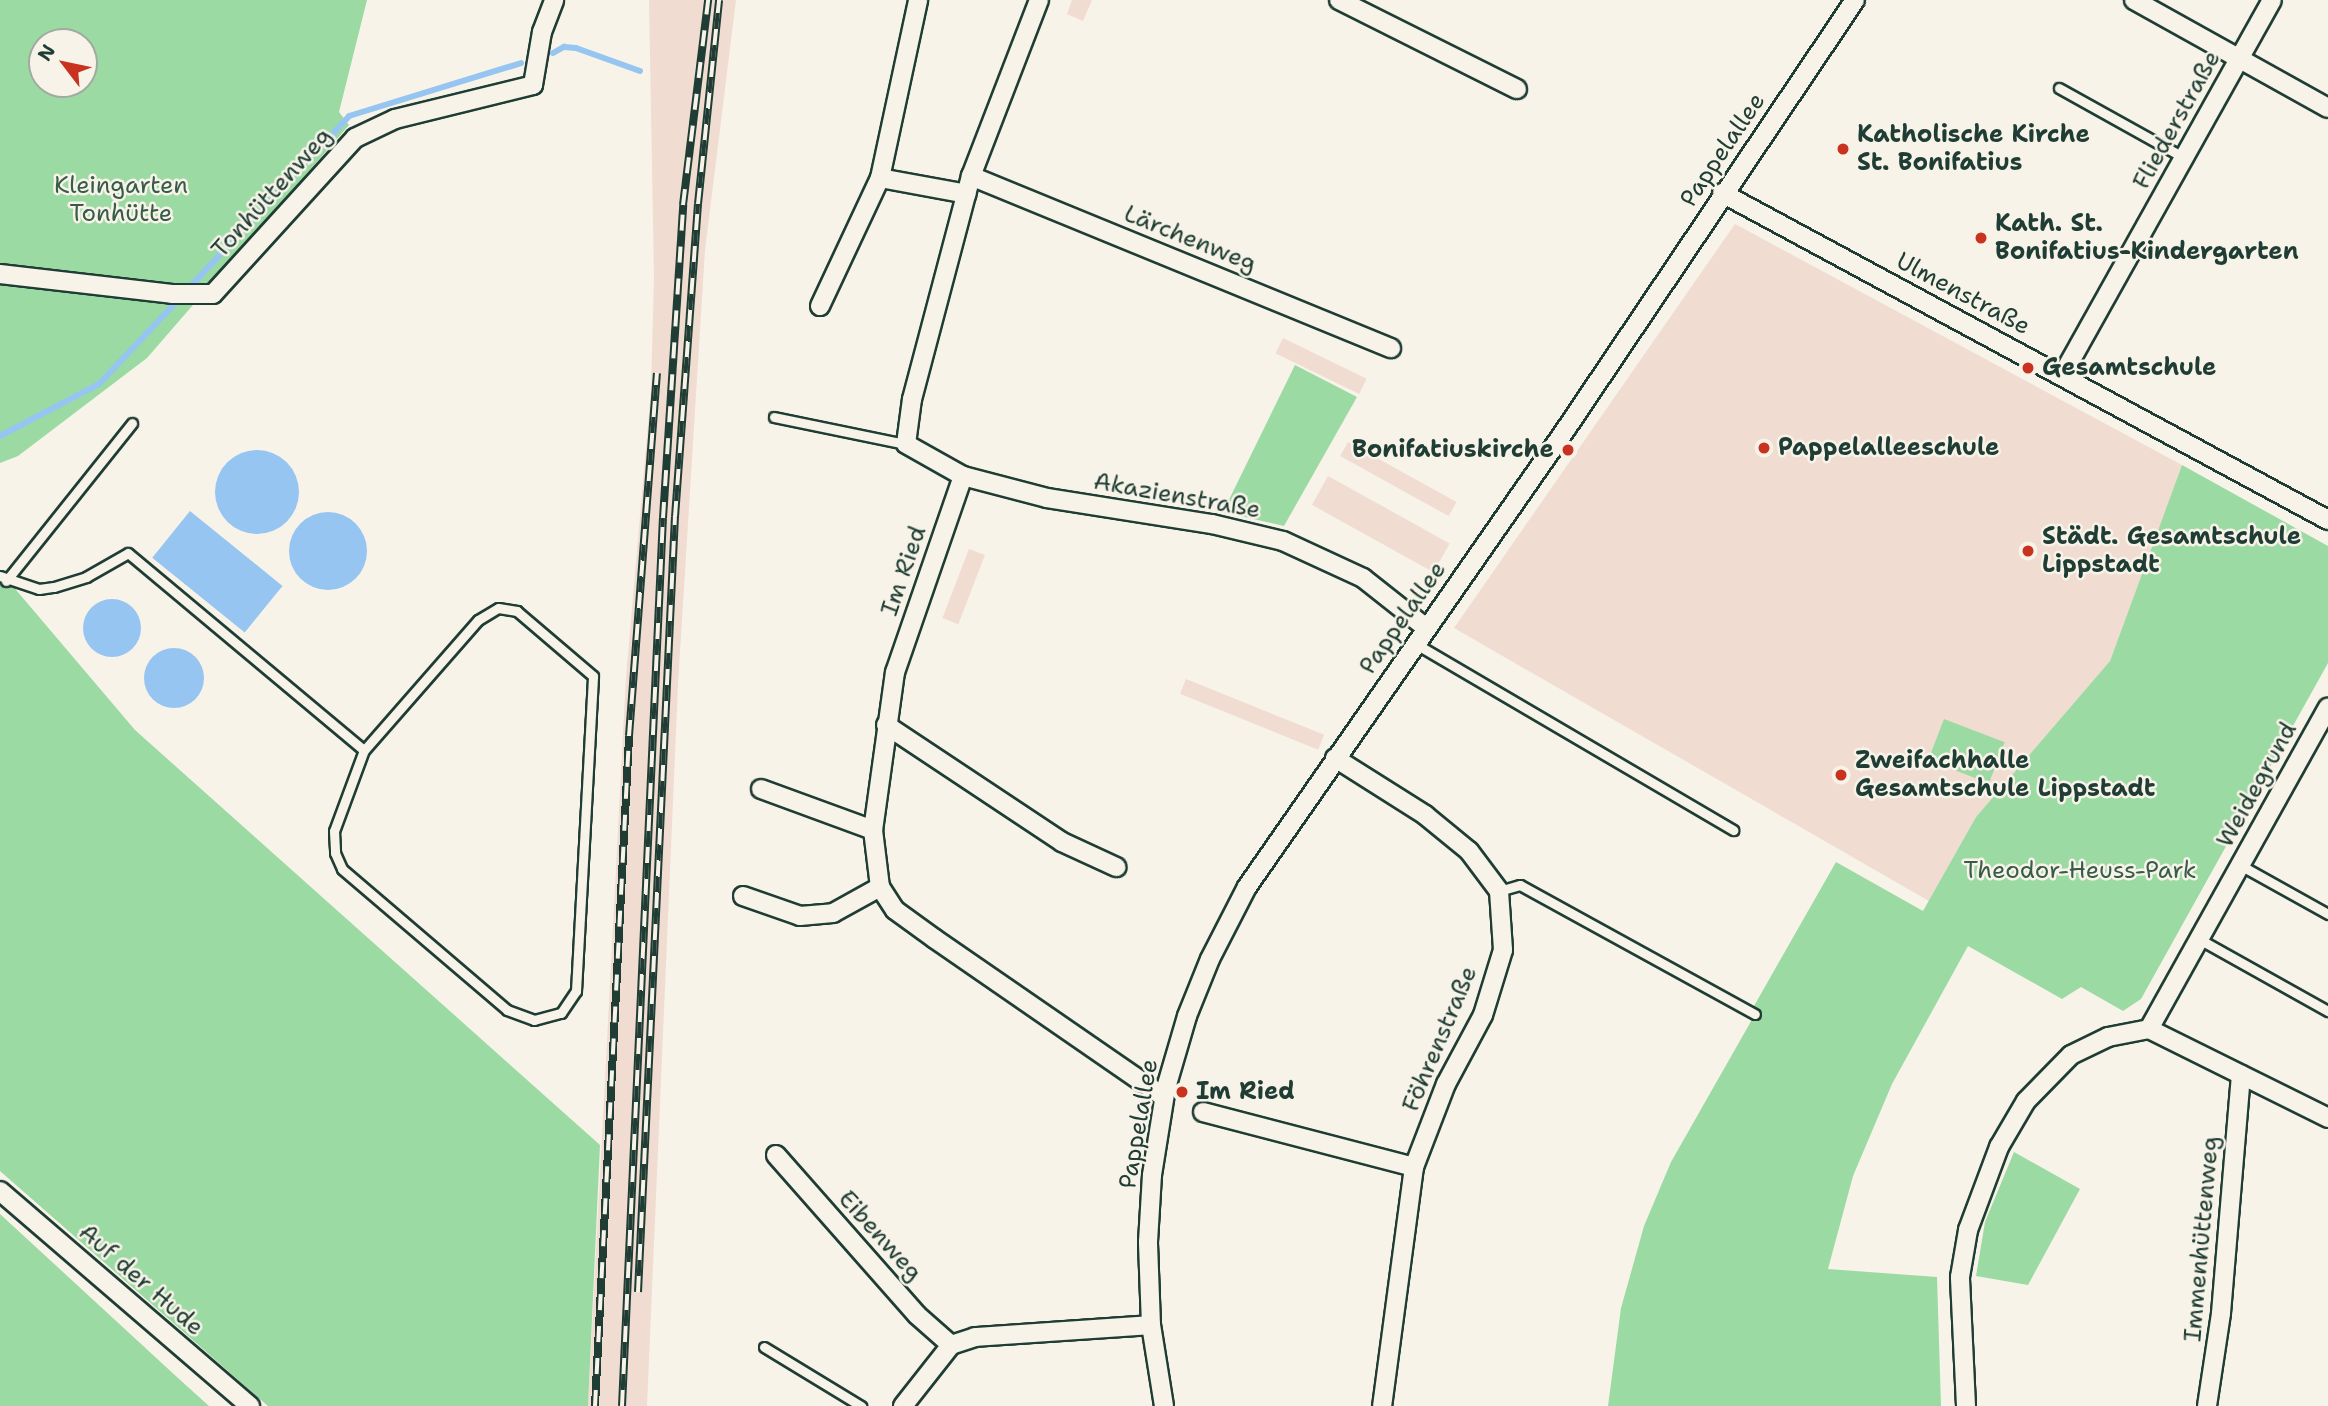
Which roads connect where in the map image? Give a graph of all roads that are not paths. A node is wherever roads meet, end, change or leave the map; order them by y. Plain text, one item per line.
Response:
1 (554, 0) edge
2 (918, 0) edge
3 (1039, 0) edge
4 (1339, 0) edge
5 (1855, 0) edge
6 (2134, 0) edge
7 (2273, 0) edge
8 (2240, 57) junction
9 (2059, 88) dead end
10 (1517, 89) dead end
11 (2328, 108) edge
12 (2185, 158) junction
13 (880, 178) junction
14 (969, 185) junction
15 (1722, 193) junction
16 (0, 274) edge
17 (820, 306) dead end
18 (1391, 348) dead end
19 (2063, 374) junction
20 (774, 416) dead end
21 (132, 424) dead end
22 (906, 444) junction
23 (963, 476) junction
24 (2328, 520) edge
25 (3, 578) edge
26 (1425, 627) junction
27 (1414, 643) junction
28 (2328, 707) edge
29 (887, 725) junction
30 (364, 750) junction
31 (1335, 758) junction
32 (761, 789) dead end
33 (873, 830) junction
34 (1733, 830) dead end
35 (2240, 865) junction
36 (1116, 867) dead end
37 (880, 887) junction
38 (1499, 891) junction
39 (743, 896) dead end
40 (2328, 914) edge
41 (2199, 939) junction
42 (2328, 1011) edge
43 (1755, 1014) dead end
44 (2149, 1028) junction
45 (2241, 1075) junction
46 (1164, 1097) junction
47 (1203, 1112) dead end
48 (2328, 1118) edge
49 (776, 1155) dead end
50 (1414, 1167) junction
51 (0, 1191) edge
52 (1151, 1325) junction
53 (951, 1345) junction
54 (764, 1347) dead end
55 (250, 1406) edge
56 (861, 1406) edge
57 (903, 1406) edge
58 (1164, 1406) edge
59 (1382, 1406) edge
60 (1966, 1406) edge
61 (2207, 1406) edge

1 - 16 street, Tonhüttenweg
2 - 13 street
3 - 14 street
4 - 10 street
5 - 15 street, Pappelallee
6 - 8 street
7 - 8 street, Fliederstraße
8 - 11 street
8 - 12 street, Fliederstraße
9 - 12 lane
12 - 19 street, Fliederstraße
13 - 14 street
13 - 17 street
14 - 18 street, Lärchenweg
14 - 22 street
15 - 19 street, Ulmenstraße
15 - 26 street, Pappelallee
19 - 24 street, Ulmenstraße
20 - 22 lane, Akazienstraße
21 - 25 lane
22 - 23 street, Akazienstraße
23 - 26 street, Akazienstraße
23 - 29 street, Im Ried
25 - 30 lane
26 - 27 street, Pappelallee
27 - 31 street, Pappelallee
27 - 34 lane
28 - 35 street, Weidegrund
29 - 33 street, Im Ried
29 - 36 street
30 - 30 lane
31 - 38 street
31 - 46 street, Pappelallee
32 - 33 street
33 - 37 street, Im Ried
35 - 40 lane
35 - 41 street, Weidegrund
37 - 39 street
37 - 46 street
38 - 43 lane
38 - 50 street, Föhrenstraße
41 - 42 lane
41 - 44 street, Weidegrund
44 - 45 street
44 - 60 street
45 - 48 street
45 - 61 street, Immenhüttenweg
46 - 52 street, Pappelallee
47 - 50 street
49 - 53 street, Eibenweg
50 - 59 street, Föhrenstraße
51 - 55 street, Auf der Hude
52 - 53 street
52 - 58 street, Pappelallee
53 - 57 street
54 - 56 lane

